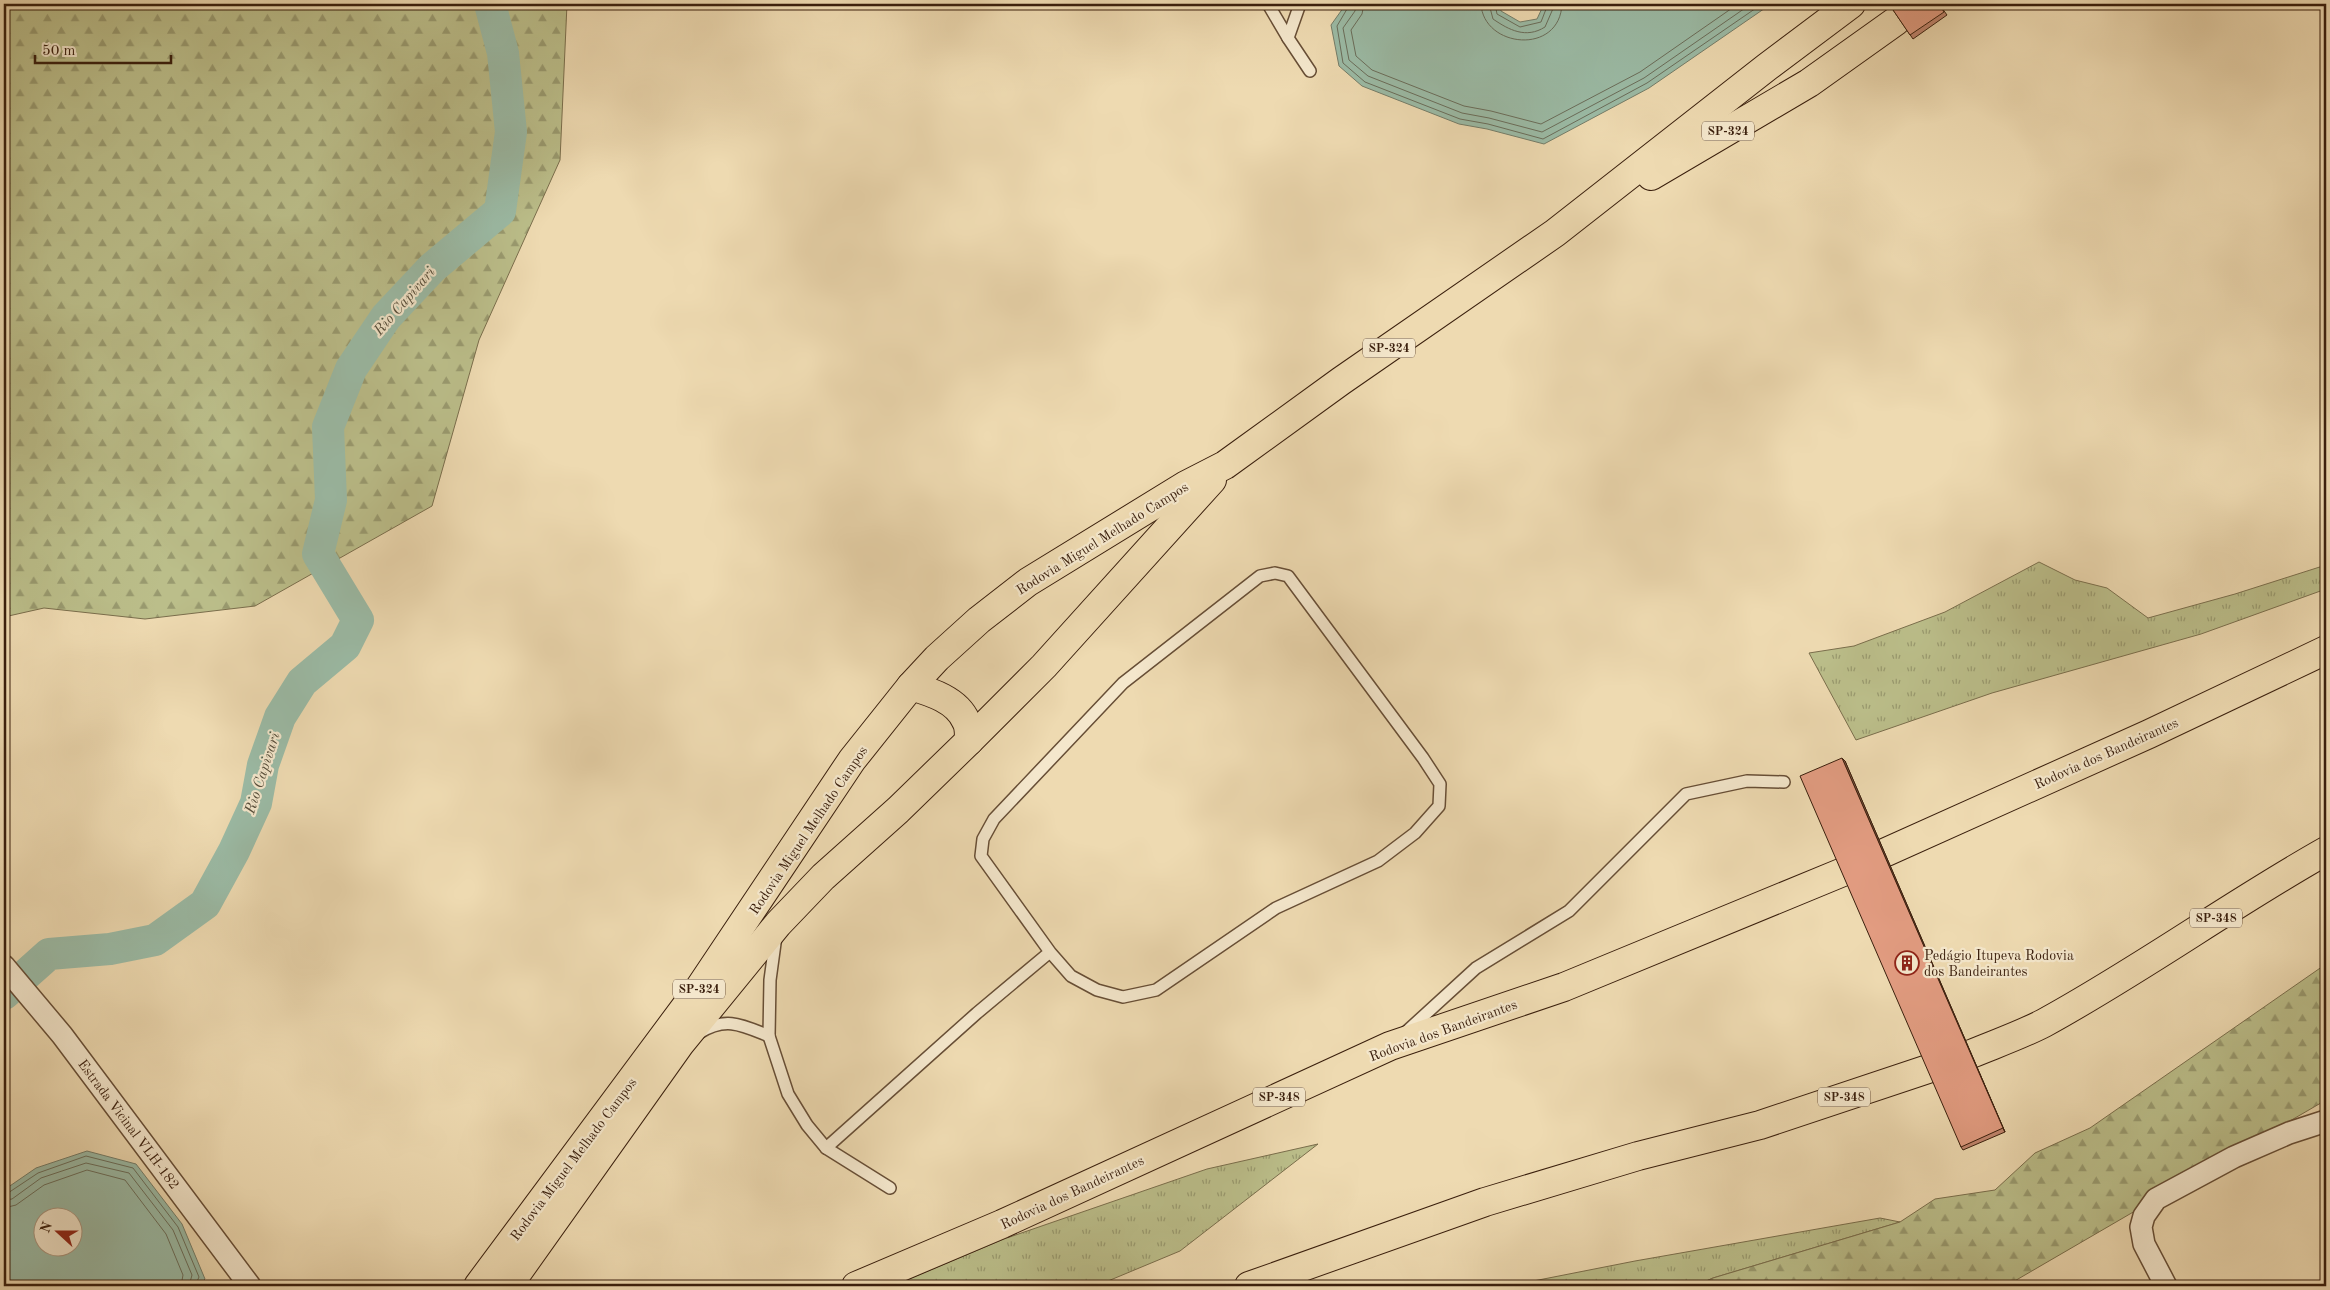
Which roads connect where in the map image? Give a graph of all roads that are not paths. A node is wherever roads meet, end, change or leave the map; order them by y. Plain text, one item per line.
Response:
1 (1268, 4) edge
2 (1300, 4) edge
3 (1851, 4) edge
4 (1896, 22) edge
5 (1288, 38) junction
6 (1310, 71) dead end
7 (1555, 233) junction
8 (1225, 466) junction
9 (2326, 650) edge
10 (910, 686) junction
11 (969, 741) junction
12 (1784, 782) dead end
13 (2326, 851) edge
14 (1884, 853) edge
15 (1843, 872) edge
16 (778, 924) junction
17 (1050, 952) junction
18 (4, 966) edge
19 (769, 1036) junction
20 (680, 1044) junction
21 (1390, 1046) junction
22 (1971, 1054) edge
23 (1928, 1069) edge
24 (2326, 1121) edge
25 (826, 1148) junction
26 (890, 1188) dead end
27 (250, 1286) edge
28 (478, 1286) edge
29 (508, 1286) edge
30 (856, 1286) edge
31 (1249, 1286) edge
32 (2166, 1286) edge

1 - 5 lane
2 - 5 lane
3 - 7 highway, Rodovia Miguel Melhado Campos / SP-324
4 - 7 highway, Rodovia Miguel Melhado Campos / SP-324
5 - 6 lane
7 - 8 highway, Rodovia Miguel Melhado Campos / SP-324
8 - 10 highway, Rodovia Miguel Melhado Campos / SP-324
8 - 11 highway, Rodovia Miguel Melhado Campos / SP-324
9 - 14 highway, Rodovia dos Bandeirantes
10 - 11 highway
10 - 28 highway, Rodovia Miguel Melhado Campos / SP-324
11 - 16 highway, Rodovia Miguel Melhado Campos / SP-324
12 - 21 lane
13 - 22 highway, SP-348
15 - 21 highway, Rodovia dos Bandeirantes / SP-348
16 - 19 lane
16 - 20 highway, Rodovia Miguel Melhado Campos / SP-324
17 - 17 lane
17 - 25 lane
18 - 27 street, Estrada Vicinal VLH-182
19 - 20 lane
19 - 25 lane
20 - 29 highway, Rodovia Miguel Melhado Campos / SP-324
21 - 30 highway, Rodovia dos Bandeirantes / SP-348
23 - 31 highway, SP-348
24 - 32 street
25 - 26 lane

